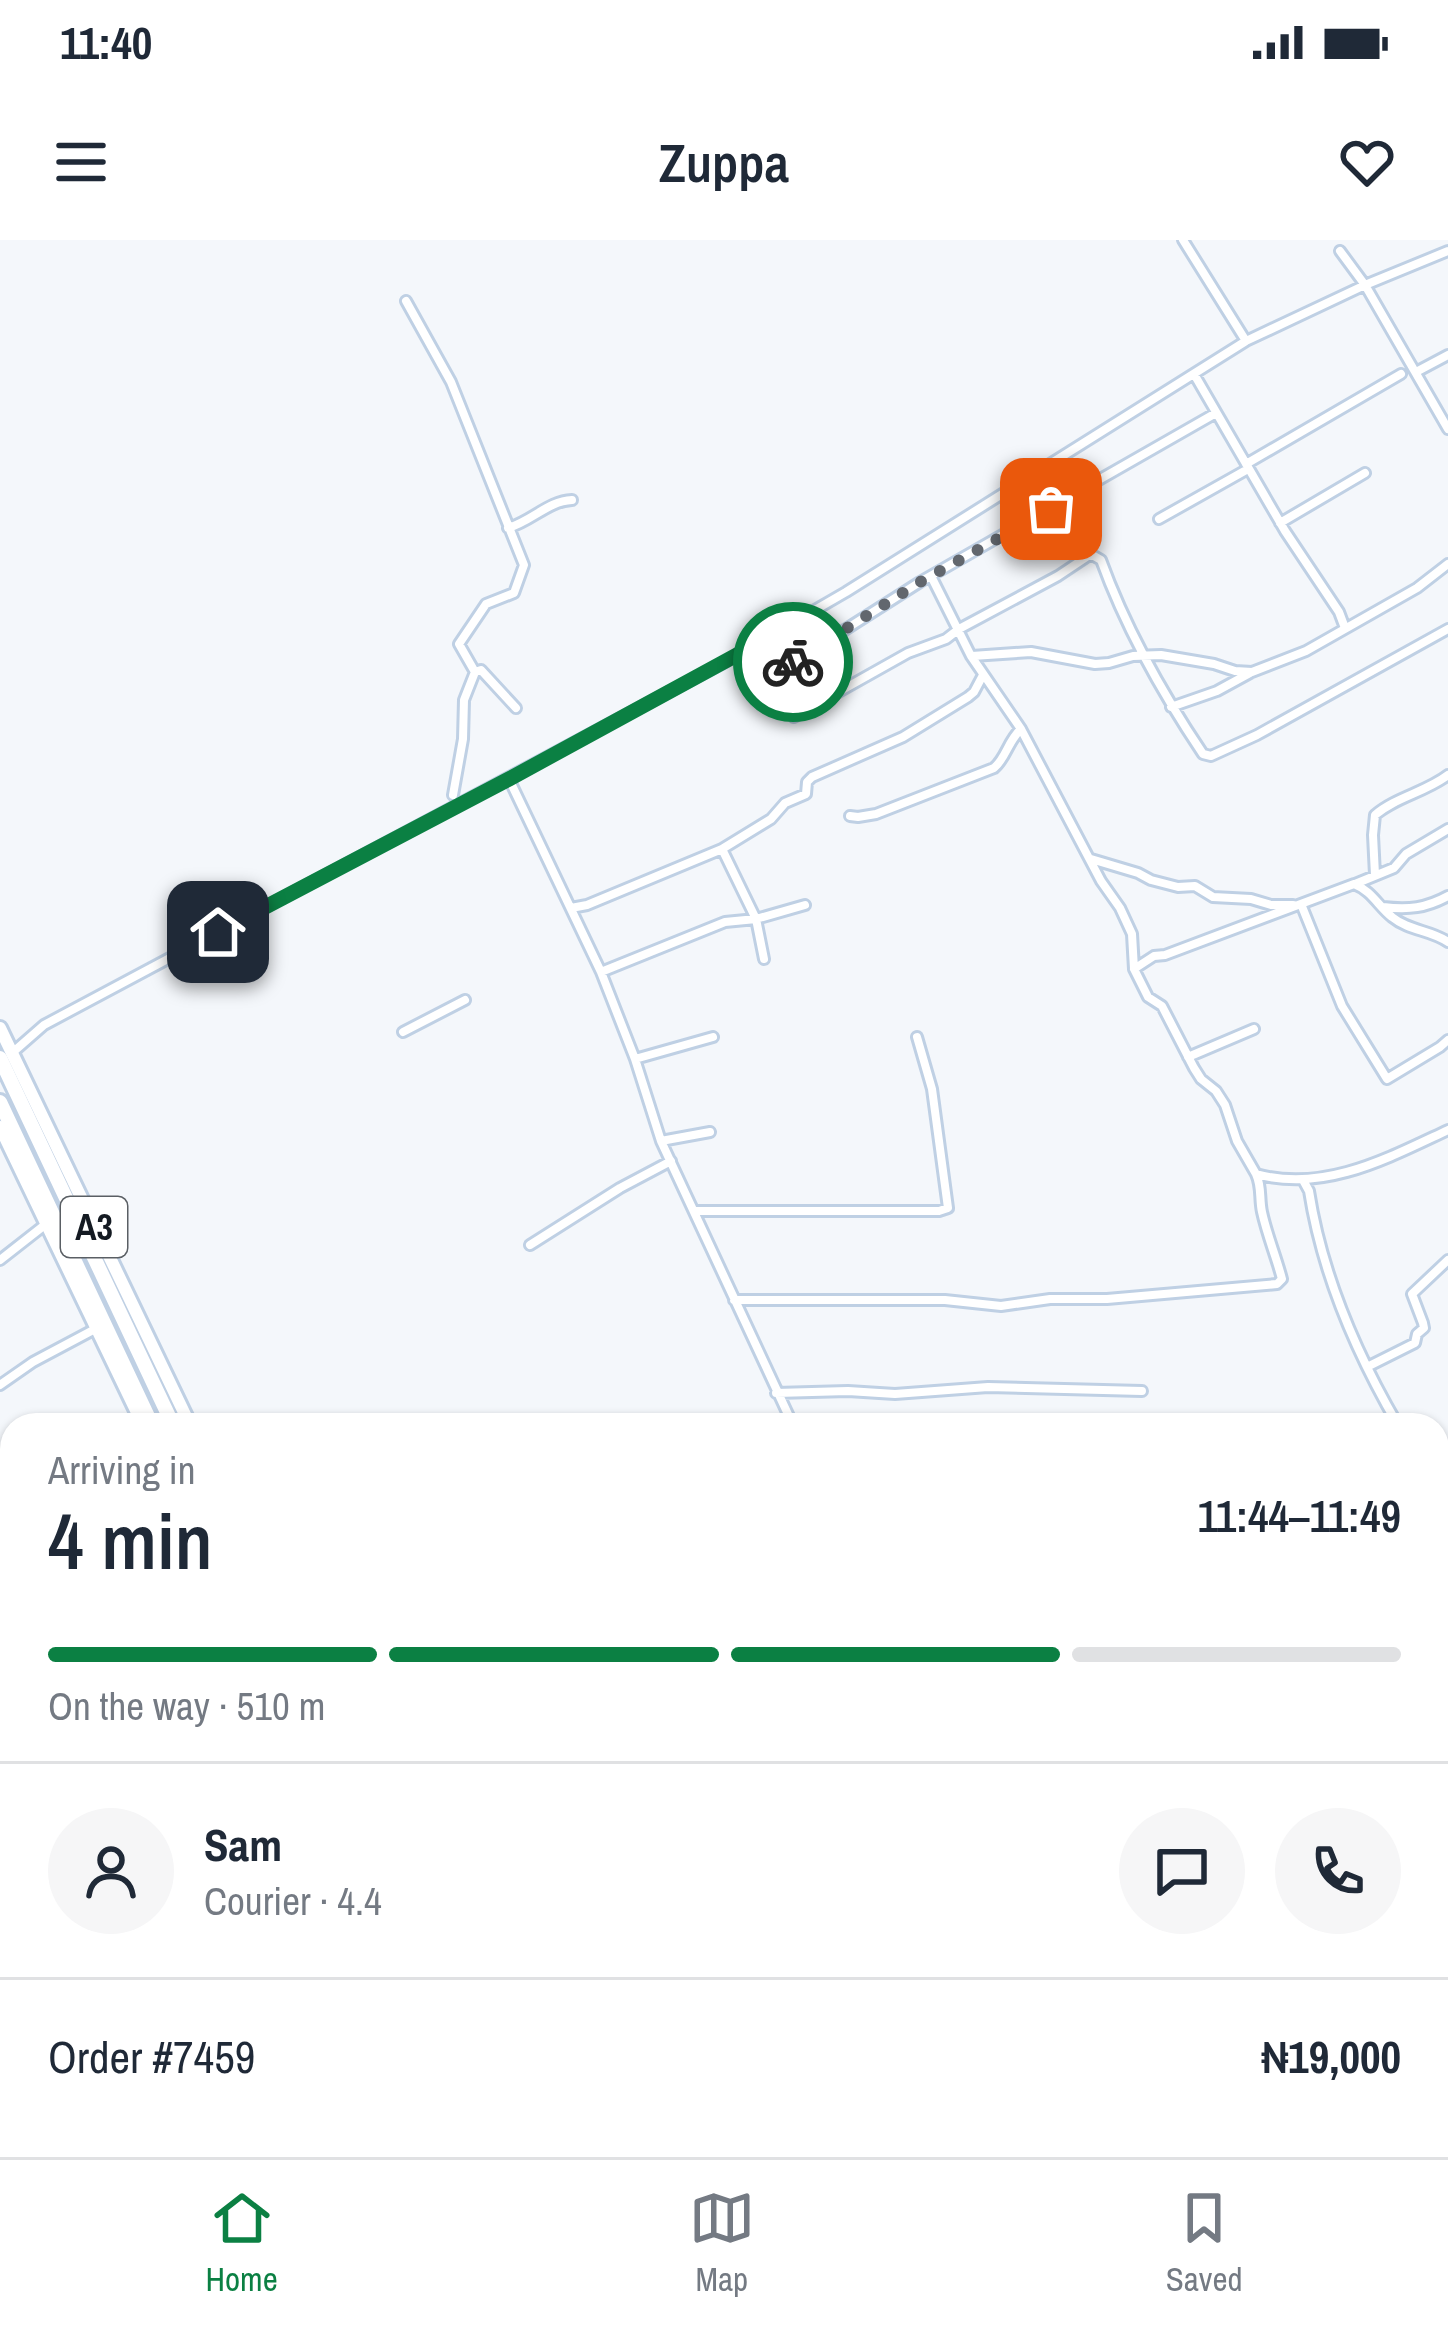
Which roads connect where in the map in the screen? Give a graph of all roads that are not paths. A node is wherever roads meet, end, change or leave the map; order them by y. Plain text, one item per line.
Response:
1 (1183, 240) edge
2 (1340, 251) dead end
3 (1448, 251) edge
4 (1365, 285) junction
5 (406, 301) dead end
6 (1246, 341) junction
7 (1448, 355) edge
8 (1416, 372) junction
9 (1194, 374) junction
10 (1401, 374) dead end
11 (1216, 413) junction
12 (1448, 429) edge
13 (1247, 466) junction
14 (1365, 473) dead end
15 (572, 500) dead end
16 (1159, 519) dead end
17 (1280, 523) junction
18 (508, 528) junction
19 (1448, 564) edge
20 (931, 577) junction
21 (1345, 628) junction
22 (1448, 629) edge
23 (956, 631) junction
24 (744, 651) junction
25 (970, 656) junction
26 (1143, 656) junction
27 (475, 671) junction
28 (1252, 672) junction
29 (983, 675) junction
30 (1171, 707) junction
31 (516, 709) dead end
32 (794, 717) dead end
33 (1021, 729) junction
34 (1448, 775) edge
35 (509, 779) junction
36 (453, 795) dead end
37 (850, 816) dead end
38 (1448, 829) edge
39 (722, 849) junction
40 (1090, 859) junction
41 (1375, 875) junction
42 (1354, 884) junction
43 (1448, 896) edge
44 (1301, 904) junction
45 (805, 905) dead end
46 (1382, 907) junction
47 (572, 908) junction
48 (756, 919) junction
49 (1448, 942) edge
50 (764, 959) dead end
51 (1135, 969) junction
52 (601, 972) junction
53 (465, 1000) dead end
54 (0, 1028) edge
55 (1254, 1029) dead end
56 (403, 1032) dead end
57 (713, 1037) dead end
58 (917, 1037) dead end
59 (1448, 1040) edge
60 (6, 1055) edge
61 (1188, 1057) junction
62 (635, 1059) junction
63 (0, 1102) edge
64 (0, 1127) edge
65 (1448, 1130) edge
66 (710, 1132) dead end
67 (661, 1142) junction
68 (5, 1149) edge
69 (670, 1161) junction
70 (1256, 1174) junction
71 (1269, 1176) junction
72 (1303, 1180) junction
73 (1262, 1186) junction
74 (695, 1210) junction
75 (46, 1224) junction
76 (530, 1245) dead end
77 (0, 1260) edge
78 (1448, 1261) edge
79 (734, 1300) junction
80 (98, 1328) junction
81 (1366, 1366) junction
82 (0, 1385) edge
83 (1142, 1390) dead end
84 (776, 1393) junction
85 (137, 1413) edge
86 (146, 1413) edge
87 (168, 1413) edge
88 (184, 1413) edge
89 (787, 1413) edge
90 (1391, 1413) edge

1 - 6 street
2 - 4 street
3 - 4 street
4 - 6 street
4 - 8 street
5 - 18 street
6 - 9 street
7 - 8 street
8 - 12 street
9 - 11 street
9 - 24 street
10 - 13 street
11 - 13 street
11 - 20 street
13 - 16 street
13 - 17 street
14 - 17 street
15 - 18 street
17 - 21 street
18 - 27 street
19 - 21 street
20 - 23 street
20 - 24 street
21 - 28 street
22 - 30 street
23 - 25 street
23 - 26 street
23 - 32 street
24 - 35 street
25 - 26 street
25 - 29 street
26 - 28 street
26 - 30 street
27 - 31 street
27 - 36 street
28 - 30 street
29 - 33 street
29 - 39 street
33 - 37 street
33 - 40 street
34 - 41 street
35 - 47 street
35 - 60 street
38 - 41 street
39 - 47 street
39 - 48 street
40 - 44 street
40 - 51 street
41 - 42 street
42 - 44 street
42 - 46 street
43 - 46 street
44 - 51 street
44 - 59 street
45 - 48 street
46 - 49 street
47 - 52 street
48 - 50 street
48 - 52 street
51 - 61 street
52 - 62 street
53 - 56 street
54 - 60 main road, A3
55 - 61 street
57 - 62 street
58 - 74 street
60 - 87 highway, A3
60 - 88 main road, A3
61 - 70 street
62 - 67 street
63 - 86 highway, A3
64 - 68 main road, A3
65 - 72 street
66 - 67 street
67 - 69 street
68 - 75 main road, A3
69 - 74 street
69 - 76 street
70 - 71 street
70 - 73 street
71 - 72 street
71 - 73 street
72 - 81 street
73 - 79 street
74 - 79 street
75 - 77 street
75 - 80 main road, A3
78 - 81 street
79 - 84 street
80 - 82 street
80 - 85 main road, A3
81 - 90 street
83 - 84 street
84 - 89 street

